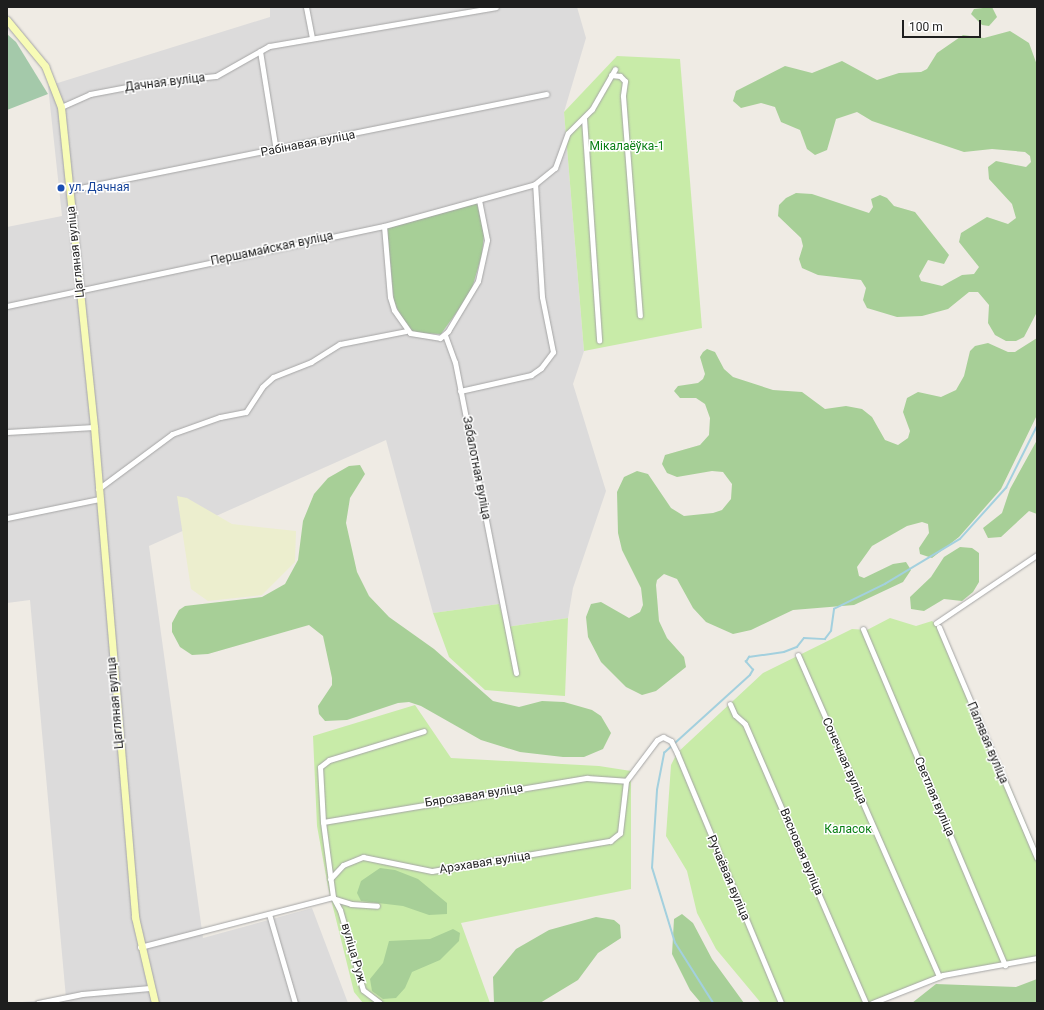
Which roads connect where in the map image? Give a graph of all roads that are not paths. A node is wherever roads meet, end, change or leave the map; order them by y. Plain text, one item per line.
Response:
1 (306, 7) edge
2 (496, 7) edge
3 (7, 20) edge
4 (312, 37) junction
5 (260, 51) junction
6 (615, 70) dead end
7 (611, 75) junction
8 (546, 94) dead end
9 (61, 107) junction
10 (584, 118) junction
11 (276, 151) junction
12 (535, 184) junction
13 (70, 190) junction
14 (479, 200) junction
15 (384, 226) junction
16 (80, 291) junction
17 (7, 306) edge
18 (640, 315) dead end
19 (406, 331) junction
20 (445, 335) junction
21 (599, 340) dead end
22 (460, 391) junction
23 (94, 427) junction
24 (7, 432) edge
25 (98, 489) junction
26 (99, 499) junction
27 (7, 518) edge
28 (1037, 555) edge
29 (863, 629) dead end
30 (798, 655) dead end
31 (516, 673) dead end
32 (730, 704) dead end
33 (424, 731) dead end
34 (626, 781) junction
35 (323, 822) junction
36 (1037, 858) edge
37 (330, 879) junction
38 (333, 897) junction
39 (377, 906) dead end
40 (269, 914) junction
41 (140, 947) junction
42 (1037, 958) edge
43 (1005, 964) junction
44 (939, 976) junction
45 (150, 988) junction
46 (38, 1003) edge
47 (155, 1003) edge
48 (295, 1003) edge
49 (380, 1003) edge
50 (781, 1003) edge
51 (866, 1003) edge
52 (872, 1003) edge

1 - 4 street
2 - 4 street, Дачная вуліца
3 - 9 street, Цагляная вуліца
4 - 5 street, Дачная вуліца
5 - 9 street, Дачная вуліца
5 - 11 street
6 - 7 street
7 - 10 street
7 - 18 street
8 - 11 street, Рабінавая вуліца
9 - 13 street, Цагляная вуліца
10 - 12 street
10 - 21 street
11 - 13 street, Рабінавая вуліца
12 - 14 street, Першамайская вуліца
12 - 22 street
13 - 16 street, Цагляная вуліца
14 - 15 street, Першамайская вуліца
14 - 20 street
15 - 16 street, Першамайская вуліца
15 - 19 street
16 - 17 street, Першамайская вуліца
16 - 23 street, Цагляная вуліца
19 - 20 street
19 - 25 street
20 - 22 street, Забалотная вуліца
22 - 31 street, Забалотная вуліца
23 - 24 street
23 - 25 street, Цагляная вуліца
25 - 26 street, Цагляная вуліца
26 - 27 street
26 - 41 street, Цагляная вуліца
28 - 36 street, Палявая вуліца
29 - 43 street, Светлая вуліца
30 - 44 street, Сонечная вуліца
32 - 51 street, Вясновая вуліца
33 - 35 street, вуліца Руж
34 - 35 street, Бярозавая вуліца
34 - 37 street, Арэхавая вуліца
34 - 50 street, Ручаёвая вуліца
35 - 37 street, вуліца Руж
37 - 38 street, вуліца Руж
38 - 39 street
38 - 40 street
38 - 49 street, вуліца Руж
40 - 41 street
40 - 48 street
41 - 45 street, Цагляная вуліца
42 - 43 street
43 - 44 street
44 - 52 street
45 - 46 street
45 - 47 street, Цагляная вуліца

